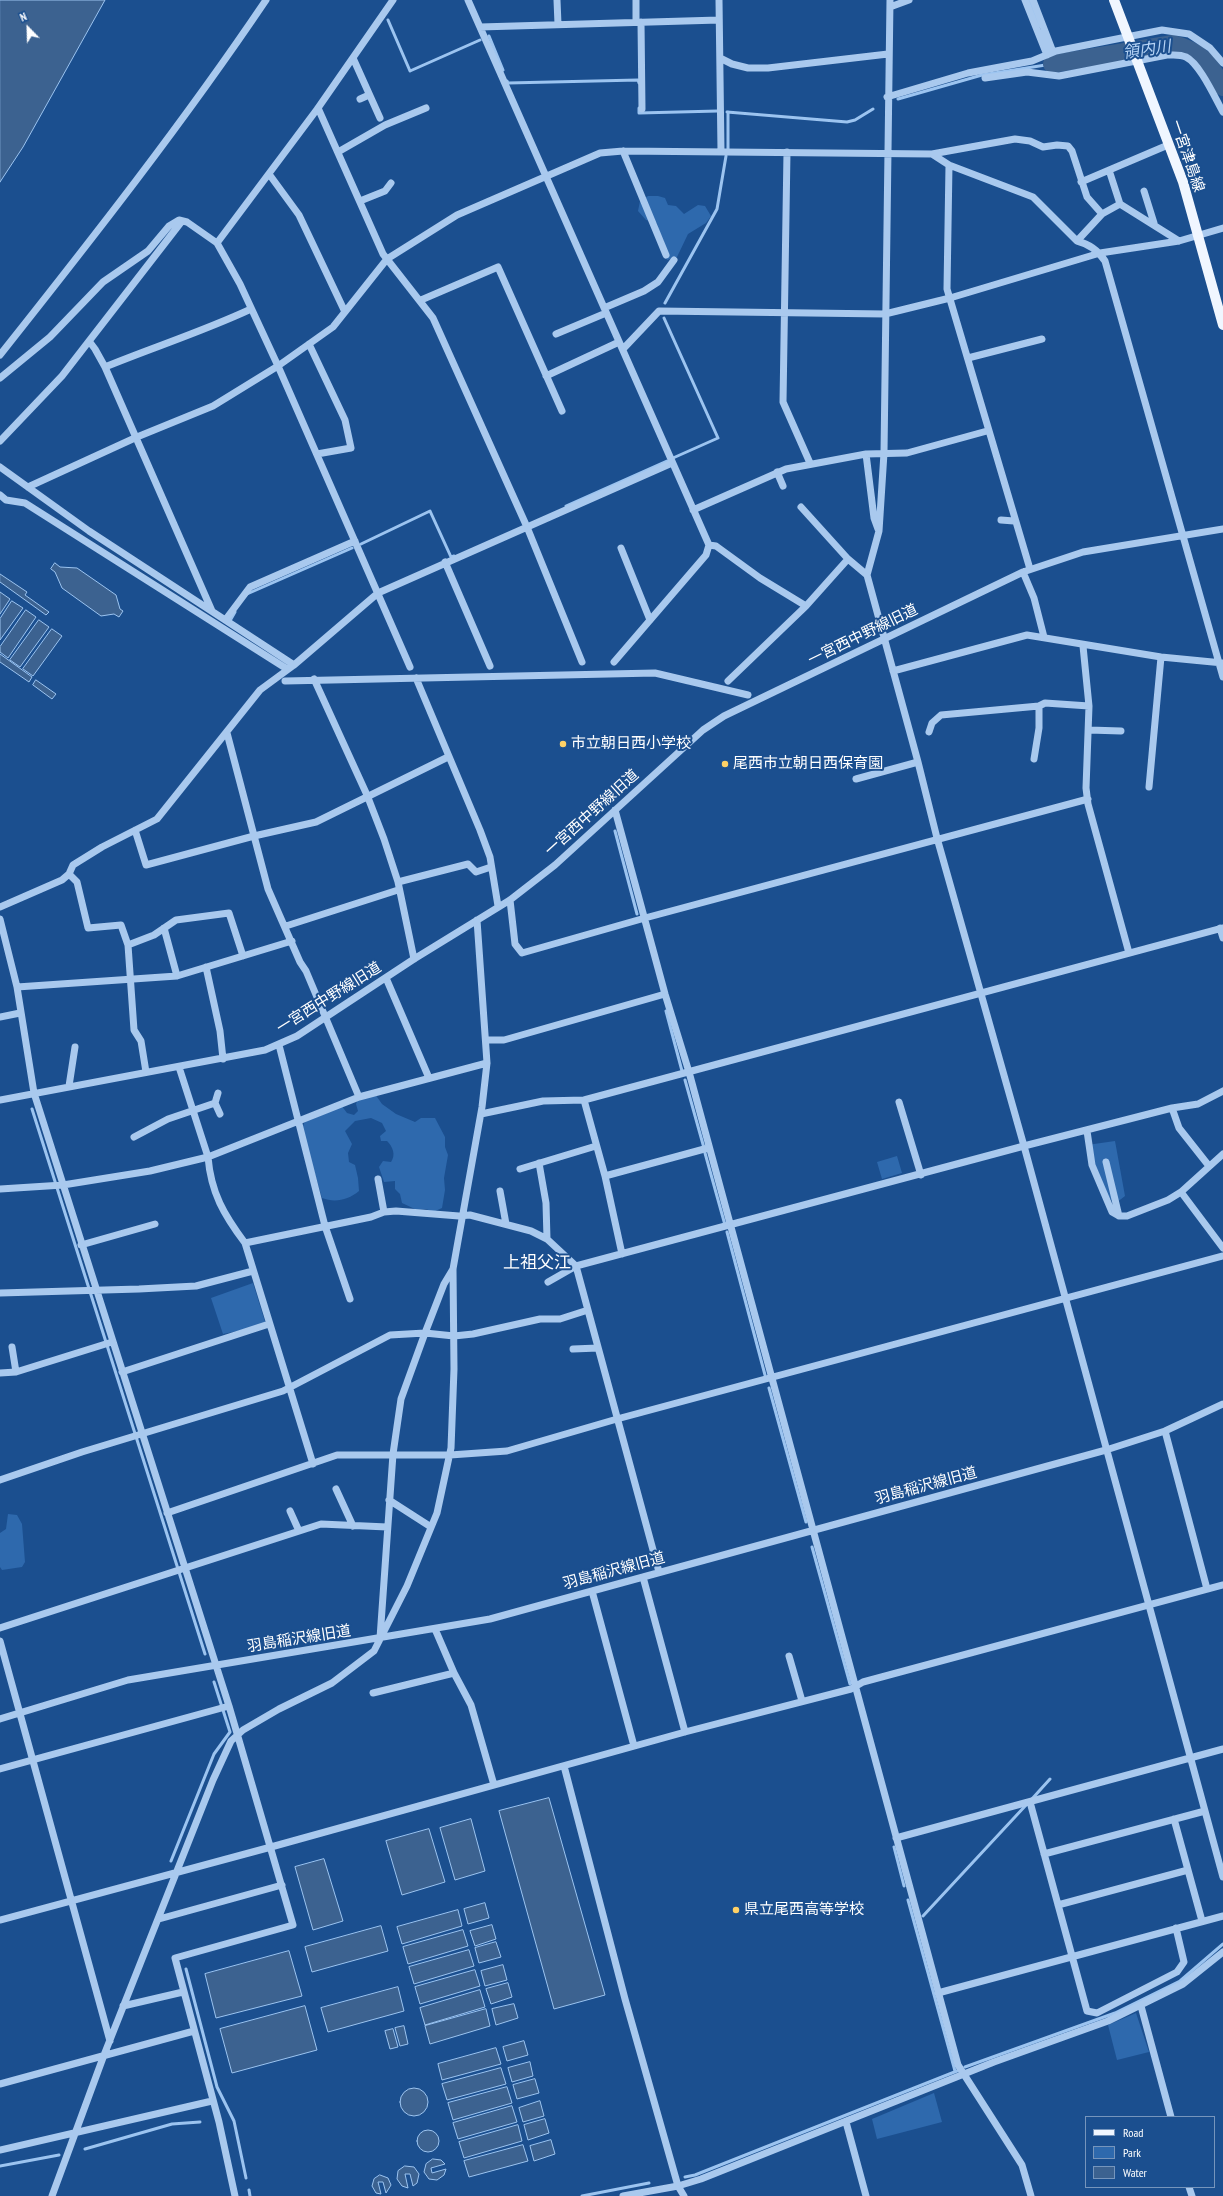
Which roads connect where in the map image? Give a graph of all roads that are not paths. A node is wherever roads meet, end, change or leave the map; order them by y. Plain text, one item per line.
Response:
1 (266, 0) edge
2 (393, 0) edge
3 (468, 0) edge
4 (557, 0) edge
5 (636, 0) edge
6 (719, 0) edge
7 (909, 0) edge
8 (1025, 0) edge
9 (1033, 0) edge
10 (1114, 0) edge
11 (890, 4) edge
12 (719, 20) junction
13 (639, 22) junction
14 (558, 24) junction
15 (480, 27) junction
16 (1128, 36) junction
17 (888, 54) junction
18 (1050, 54) junction
19 (353, 58) junction
20 (720, 58) junction
21 (1137, 61) junction
22 (1223, 64) edge
23 (985, 78) dead end
24 (369, 94) junction
25 (887, 97) junction
26 (360, 99) dead end
27 (318, 108) junction
28 (426, 108) dead end
29 (642, 110) dead end
30 (1223, 112) edge
31 (380, 118) dead end
32 (1168, 145) junction
33 (623, 151) junction
34 (721, 151) junction
35 (338, 152) junction
36 (787, 152) junction
37 (887, 154) junction
38 (932, 154) junction
39 (949, 165) junction
40 (1109, 170) junction
41 (269, 174) junction
42 (546, 177) junction
43 (1081, 182) junction
44 (391, 183) dead end
45 (1144, 191) dead end
46 (360, 201) junction
47 (1120, 204) junction
48 (1102, 214) junction
49 (182, 221) junction
50 (1154, 223) junction
51 (1223, 228) edge
52 (1198, 237) junction
53 (1077, 241) junction
54 (1179, 241) junction
55 (217, 243) junction
56 (1100, 253) junction
57 (666, 255) dead end
58 (387, 259) junction
59 (674, 260) dead end
60 (950, 298) junction
61 (421, 300) junction
62 (252, 309) junction
63 (605, 310) junction
64 (345, 312) junction
65 (785, 313) junction
66 (885, 314) junction
67 (1223, 325) edge
68 (556, 334) dead end
69 (1042, 339) dead end
70 (89, 341) junction
71 (619, 342) junction
72 (309, 344) junction
73 (623, 350) junction
74 (0, 355) edge
75 (968, 358) junction
76 (278, 366) junction
77 (105, 367) junction
78 (546, 376) junction
79 (0, 378) edge
80 (562, 411) dead end
81 (988, 430) junction
82 (137, 437) junction
83 (0, 441) edge
84 (884, 453) junction
85 (317, 454) junction
86 (866, 454) junction
87 (672, 462) junction
88 (810, 463) junction
89 (0, 467) edge
90 (777, 472) junction
91 (784, 486) dead end
92 (28, 488) junction
93 (0, 495) edge
94 (802, 507) dead end
95 (693, 510) junction
96 (1001, 520) dead end
97 (1014, 521) junction
98 (527, 527) junction
99 (1223, 529) edge
100 (879, 531) junction
101 (1184, 535) junction
102 (355, 541) junction
103 (709, 545) junction
104 (621, 548) dead end
105 (848, 560) junction
106 (445, 562) junction
107 (1026, 571) junction
108 (866, 575) junction
109 (378, 593) junction
110 (806, 606) junction
111 (213, 612) junction
112 (226, 619) junction
113 (650, 620) junction
114 (1044, 637) junction
115 (885, 639) junction
116 (1083, 646) junction
117 (1161, 657) junction
118 (582, 662) dead end
119 (614, 662) dead end
120 (1221, 663) edge
121 (490, 666) dead end
122 (291, 667) junction
123 (410, 667) dead end
124 (893, 671) junction
125 (1223, 677) edge
126 (416, 678) junction
127 (314, 680) junction
128 (285, 681) dead end
129 (728, 681) dead end
130 (748, 695) dead end
131 (1039, 706) junction
132 (1089, 706) junction
133 (1089, 730) junction
134 (1121, 731) dead end
135 (929, 732) dead end
136 (227, 733) junction
137 (448, 757) junction
138 (1034, 759) dead end
139 (918, 762) junction
140 (856, 779) dead end
141 (1149, 787) dead end
142 (367, 795) junction
143 (1088, 799) junction
144 (615, 810) junction
145 (135, 830) junction
146 (254, 836) junction
147 (937, 838) junction
148 (492, 867) junction
149 (69, 874) junction
150 (398, 882) junction
151 (398, 890) junction
152 (510, 900) junction
153 (498, 906) junction
154 (0, 907) edge
155 (645, 918) junction
156 (0, 919) edge
157 (477, 920) junction
158 (286, 926) junction
159 (164, 928) junction
160 (1222, 928) edge
161 (1223, 938) edge
162 (292, 941) junction
163 (128, 945) junction
164 (1129, 953) junction
165 (243, 956) junction
166 (414, 959) junction
167 (206, 968) junction
168 (177, 976) junction
169 (130, 978) junction
170 (386, 978) junction
171 (17, 988) junction
172 (980, 993) junction
173 (665, 994) junction
174 (20, 1013) junction
175 (0, 1017) edge
176 (325, 1018) junction
177 (486, 1040) junction
178 (279, 1045) junction
179 (75, 1047) dead end
180 (223, 1059) junction
181 (487, 1063) junction
182 (179, 1067) junction
183 (146, 1072) junction
184 (689, 1072) junction
185 (429, 1078) junction
186 (69, 1086) junction
187 (1223, 1091) edge
188 (34, 1093) junction
189 (218, 1093) dead end
190 (359, 1097) junction
191 (0, 1100) edge
192 (584, 1100) junction
193 (899, 1102) dead end
194 (214, 1103) junction
195 (1172, 1108) junction
196 (194, 1111) junction
197 (220, 1114) dead end
198 (481, 1114) junction
199 (298, 1122) junction
200 (1087, 1131) junction
201 (134, 1137) dead end
202 (596, 1146) junction
203 (1024, 1146) junction
204 (708, 1148) junction
205 (1223, 1154) edge
206 (208, 1157) junction
207 (1106, 1162) dead end
208 (539, 1163) junction
209 (1209, 1166) junction
210 (520, 1169) dead end
211 (921, 1174) junction
212 (605, 1176) junction
213 (378, 1179) dead end
214 (63, 1184) junction
215 (0, 1189) edge
216 (500, 1191) dead end
217 (1181, 1192) junction
218 (384, 1212) junction
219 (464, 1216) junction
220 (1119, 1216) junction
221 (155, 1224) dead end
222 (506, 1224) junction
223 (325, 1226) junction
224 (729, 1226) junction
225 (547, 1239) junction
226 (245, 1243) junction
227 (81, 1246) junction
228 (1223, 1248) edge
229 (622, 1254) junction
230 (1223, 1256) edge
231 (576, 1266) junction
232 (453, 1269) junction
233 (253, 1271) junction
234 (548, 1282) dead end
235 (95, 1290) junction
236 (0, 1293) edge
237 (1065, 1298) junction
238 (350, 1299) dead end
239 (588, 1310) junction
240 (269, 1324) junction
241 (425, 1333) junction
242 (454, 1336) junction
243 (112, 1342) junction
244 (12, 1347) dead end
245 (598, 1348) junction
246 (573, 1349) dead end
247 (16, 1372) junction
248 (122, 1372) junction
249 (0, 1373) edge
250 (771, 1378) junction
251 (289, 1387) junction
252 (1223, 1404) edge
253 (617, 1419) junction
254 (1164, 1431) junction
255 (142, 1434) junction
256 (1106, 1450) junction
257 (393, 1454) junction
258 (450, 1455) junction
259 (313, 1464) junction
260 (0, 1480) edge
261 (336, 1489) dead end
262 (389, 1500) junction
263 (290, 1511) dead end
264 (167, 1513) junction
265 (353, 1526) junction
266 (387, 1527) junction
267 (431, 1527) junction
268 (813, 1530) junction
269 (299, 1531) junction
270 (185, 1568) junction
271 (659, 1572) junction
272 (643, 1577) junction
273 (1223, 1585) edge
274 (1207, 1589) junction
275 (592, 1591) junction
276 (1149, 1604) junction
277 (0, 1628) edge
278 (435, 1629) junction
279 (380, 1639) junction
280 (0, 1641) edge
281 (789, 1656) dead end
282 (216, 1665) junction
283 (454, 1673) junction
284 (856, 1687) junction
285 (374, 1693) dead end
286 (802, 1701) junction
287 (229, 1706) junction
288 (20, 1712) junction
289 (0, 1719) edge
290 (685, 1732) junction
291 (238, 1735) junction
292 (634, 1746) junction
293 (1223, 1749) edge
294 (1191, 1758) junction
295 (33, 1759) junction
296 (564, 1766) junction
297 (0, 1769) edge
298 (494, 1785) junction
299 (1030, 1802) junction
300 (1205, 1811) junction
301 (1174, 1819) junction
302 (896, 1838) junction
303 (271, 1847) junction
304 (1044, 1854) junction
305 (1188, 1870) junction
306 (177, 1871) junction
307 (1223, 1877) edge
308 (282, 1885) junction
309 (71, 1900) junction
310 (1058, 1905) junction
311 (1223, 1916) edge
312 (159, 1919) junction
313 (0, 1920) edge
314 (1202, 1921) junction
315 (1176, 1928) junction
316 (1223, 1952) edge
317 (1072, 1956) junction
318 (183, 1992) junction
319 (938, 1993) junction
320 (124, 2006) junction
321 (1141, 2006) junction
322 (194, 2032) junction
323 (110, 2041) junction
324 (104, 2055) junction
325 (963, 2075) junction
326 (0, 2084) edge
327 (212, 2101) junction
328 (1171, 2116) edge
329 (846, 2122) junction
330 (74, 2134) junction
331 (0, 2150) edge
332 (678, 2186) junction
333 (52, 2196) edge
334 (235, 2196) edge
335 (623, 2196) edge
336 (684, 2196) edge
337 (866, 2196) edge
338 (1031, 2196) edge

1 - 74 street
2 - 19 street
3 - 15 street
4 - 14 street
5 - 13 street
6 - 12 street
7 - 11 street
8 - 18 street
9 - 18 street
10 - 16 main road, 一宮津島線
11 - 17 street
12 - 13 street
12 - 20 street
13 - 14 street
13 - 29 street
14 - 15 street
15 - 42 street
16 - 18 street
16 - 21 main road, 一宮津島線
16 - 22 street
17 - 20 street
17 - 25 street
18 - 25 street
19 - 24 street
19 - 27 street
20 - 34 street
21 - 23 street
21 - 30 street
21 - 32 main road, 一宮津島線
24 - 26 street
24 - 31 street
25 - 37 street
27 - 35 street
27 - 41 street
28 - 35 street
32 - 40 street
32 - 52 main road, 一宮津島線
33 - 34 street
33 - 42 street
33 - 57 street
34 - 36 street
35 - 46 street
36 - 37 street
36 - 65 street
37 - 38 street
37 - 66 street
38 - 39 street
38 - 43 street
39 - 53 street
39 - 60 street
40 - 43 street
40 - 47 street
41 - 55 street
41 - 64 street
42 - 58 street
42 - 63 street
43 - 48 street
44 - 46 street
45 - 50 street
46 - 58 street
47 - 48 street
47 - 50 street
48 - 53 street
49 - 55 street
49 - 70 street
49 - 79 street
50 - 54 street
51 - 52 street
52 - 54 street
52 - 67 main road, 一宮津島線
53 - 56 street
54 - 56 street
55 - 62 street
56 - 60 street
56 - 101 street
58 - 61 street
58 - 64 street
59 - 63 street
60 - 66 street
60 - 75 street
61 - 78 street
61 - 98 street
62 - 76 street
62 - 77 street
63 - 68 street
63 - 71 street
64 - 72 street
65 - 66 street
65 - 73 street
65 - 88 street
66 - 84 street
69 - 75 street
70 - 77 street
70 - 83 street
71 - 73 street
71 - 78 street
72 - 76 street
72 - 85 street
73 - 87 street
75 - 81 street
76 - 82 street
76 - 85 street
77 - 82 street
78 - 80 street
81 - 84 street
81 - 97 street
82 - 92 street
82 - 111 street
84 - 86 street
84 - 100 street
85 - 102 street
86 - 88 street
86 - 100 street
87 - 95 street
87 - 98 street
88 - 90 street
89 - 92 street
90 - 91 street
90 - 95 street
92 - 111 street
93 - 122 street
94 - 105 street
95 - 103 street
96 - 97 street
97 - 107 street
98 - 106 street
98 - 118 street
99 - 101 street, 一宮西中野線旧道
100 - 108 street
101 - 107 street, 一宮西中野線旧道
101 - 120 street
102 - 109 street
102 - 112 street
103 - 110 street
103 - 113 street
104 - 113 street
105 - 108 street
105 - 110 street
106 - 109 street
106 - 121 street
107 - 114 street
107 - 115 street, 一宮西中野線旧道
108 - 115 street
109 - 122 street
109 - 123 street
110 - 129 street
111 - 112 street
112 - 122 street
113 - 119 street
114 - 116 street
114 - 124 street
115 - 124 street
115 - 144 street, 一宮西中野線旧道
116 - 117 street
116 - 132 street
117 - 120 street
117 - 141 street
120 - 125 street
122 - 136 street
124 - 139 street
126 - 127 street
126 - 130 street
126 - 137 street
127 - 128 street
127 - 142 street
131 - 132 street
131 - 135 street
131 - 138 street
132 - 133 street
133 - 134 street
133 - 143 street
136 - 145 street
136 - 146 street
137 - 142 street
137 - 148 street
139 - 140 street
139 - 147 street
142 - 146 street
142 - 150 street
143 - 147 street
143 - 164 street
144 - 152 street, 一宮西中野線旧道
144 - 155 street
145 - 146 street
145 - 149 street
146 - 158 street
147 - 155 street
147 - 172 street
148 - 150 street
148 - 153 street
149 - 154 street
149 - 163 street
150 - 151 street
151 - 158 street
151 - 166 street
152 - 153 street, 一宮西中野線旧道
152 - 155 street
153 - 157 street, 一宮西中野線旧道
155 - 173 street
156 - 171 street
157 - 166 street, 一宮西中野線旧道
157 - 177 street
158 - 162 street
159 - 163 street
159 - 165 street
159 - 168 street
160 - 161 street
160 - 164 street
162 - 165 street
162 - 176 street
163 - 169 street
164 - 172 street
165 - 167 street
166 - 170 street, 一宮西中野線旧道
167 - 168 street
167 - 180 street
168 - 169 street
169 - 171 street
169 - 183 street
170 - 176 street, 一宮西中野線旧道
170 - 185 street
171 - 174 street
172 - 184 street
172 - 203 street
173 - 177 street
173 - 184 street
174 - 175 street
174 - 188 street
176 - 178 street, 一宮西中野線旧道
176 - 190 street
177 - 181 street
178 - 180 street, 一宮西中野線旧道
178 - 199 street
179 - 186 street
180 - 182 street, 一宮西中野線旧道
181 - 185 street
181 - 198 street
182 - 183 street, 一宮西中野線旧道
182 - 196 street
183 - 186 street, 一宮西中野線旧道
184 - 192 street
184 - 204 street
185 - 190 street
186 - 188 street, 一宮西中野線旧道
187 - 195 street
188 - 191 street, 一宮西中野線旧道
188 - 214 street
189 - 194 street
190 - 199 street
192 - 198 street
192 - 202 street
193 - 211 street
194 - 196 street
194 - 197 street
195 - 200 street
195 - 209 street
196 - 201 street
196 - 206 street
198 - 219 street
199 - 206 street
199 - 223 street
200 - 203 street
200 - 220 street
202 - 208 street
202 - 212 street
203 - 211 street
203 - 237 street
204 - 212 street
204 - 224 street
205 - 209 street
206 - 214 street
206 - 226 street
207 - 220 street
208 - 210 street
208 - 225 street
209 - 217 street
211 - 224 street
212 - 229 street
213 - 218 street
214 - 215 street
214 - 227 street
216 - 222 street
217 - 220 street
217 - 228 street
218 - 219 street
218 - 223 street
219 - 222 street
219 - 232 street
221 - 227 street
222 - 225 street
223 - 226 street
223 - 238 street
224 - 229 street
224 - 250 street
225 - 231 street
226 - 233 street
227 - 235 street
229 - 231 street
230 - 237 street
231 - 234 street
231 - 239 street
232 - 241 street
232 - 242 street
233 - 235 street
233 - 240 street
235 - 236 street
235 - 243 street
237 - 250 street
237 - 256 street
239 - 242 street
239 - 245 street
240 - 248 street
240 - 251 street
241 - 242 street
241 - 251 street
241 - 257 street
242 - 258 street
243 - 247 street
243 - 248 street
244 - 247 street
245 - 246 street
245 - 253 street
247 - 249 street
248 - 255 street
250 - 253 street
250 - 268 street
251 - 255 street
251 - 259 street
252 - 254 street, 羽島稲沢線旧道
253 - 258 street
253 - 271 street
254 - 256 street, 羽島稲沢線旧道
254 - 274 street
255 - 260 street
255 - 264 street
256 - 268 street, 羽島稲沢線旧道
256 - 276 street
257 - 258 street
257 - 259 street
257 - 262 street
258 - 267 street
259 - 264 street
261 - 265 street
262 - 266 street
262 - 267 street
263 - 269 street
264 - 270 street
265 - 266 street
265 - 269 street
266 - 279 street
267 - 279 street
268 - 271 street, 羽島稲沢線旧道
268 - 284 street
269 - 270 street
270 - 277 street
270 - 282 street
271 - 272 street, 羽島稲沢線旧道
272 - 275 street, 羽島稲沢線旧道
272 - 290 street
273 - 274 street
274 - 276 street
275 - 278 street, 羽島稲沢線旧道
275 - 292 street
276 - 284 street
276 - 294 street
278 - 279 street, 羽島稲沢線旧道
278 - 283 street
279 - 282 street, 羽島稲沢線旧道
279 - 291 street
280 - 288 street
281 - 286 street
282 - 287 street
282 - 288 street, 羽島稲沢線旧道
283 - 285 street
283 - 298 street
284 - 286 street
284 - 302 street
286 - 290 street
287 - 291 street
287 - 295 street
288 - 289 street, 羽島稲沢線旧道
288 - 295 street
290 - 292 street
291 - 303 street
291 - 306 street
292 - 296 street
293 - 294 street
294 - 299 street
294 - 300 street
295 - 297 street
295 - 309 street
296 - 298 street
296 - 332 street
298 - 303 street
299 - 302 street
299 - 304 street
300 - 301 street
300 - 307 street
301 - 304 street
301 - 305 street
302 - 319 street
303 - 306 street
303 - 308 street
304 - 310 street
305 - 310 street
305 - 314 street
306 - 309 street
306 - 312 street
308 - 312 street
308 - 318 street
309 - 313 street
309 - 323 street
310 - 317 street
311 - 314 street
312 - 320 street
314 - 315 street
315 - 317 street
315 - 317 street
316 - 321 street
317 - 319 street
318 - 320 street
318 - 322 street
319 - 325 street
320 - 323 street
321 - 325 street
321 - 328 street
322 - 324 street
322 - 327 street
323 - 324 street
324 - 326 street
324 - 330 street
325 - 329 street
325 - 338 street
327 - 330 street
327 - 334 street
329 - 332 street
329 - 337 street
330 - 331 street
330 - 333 street
332 - 335 street
332 - 336 street

